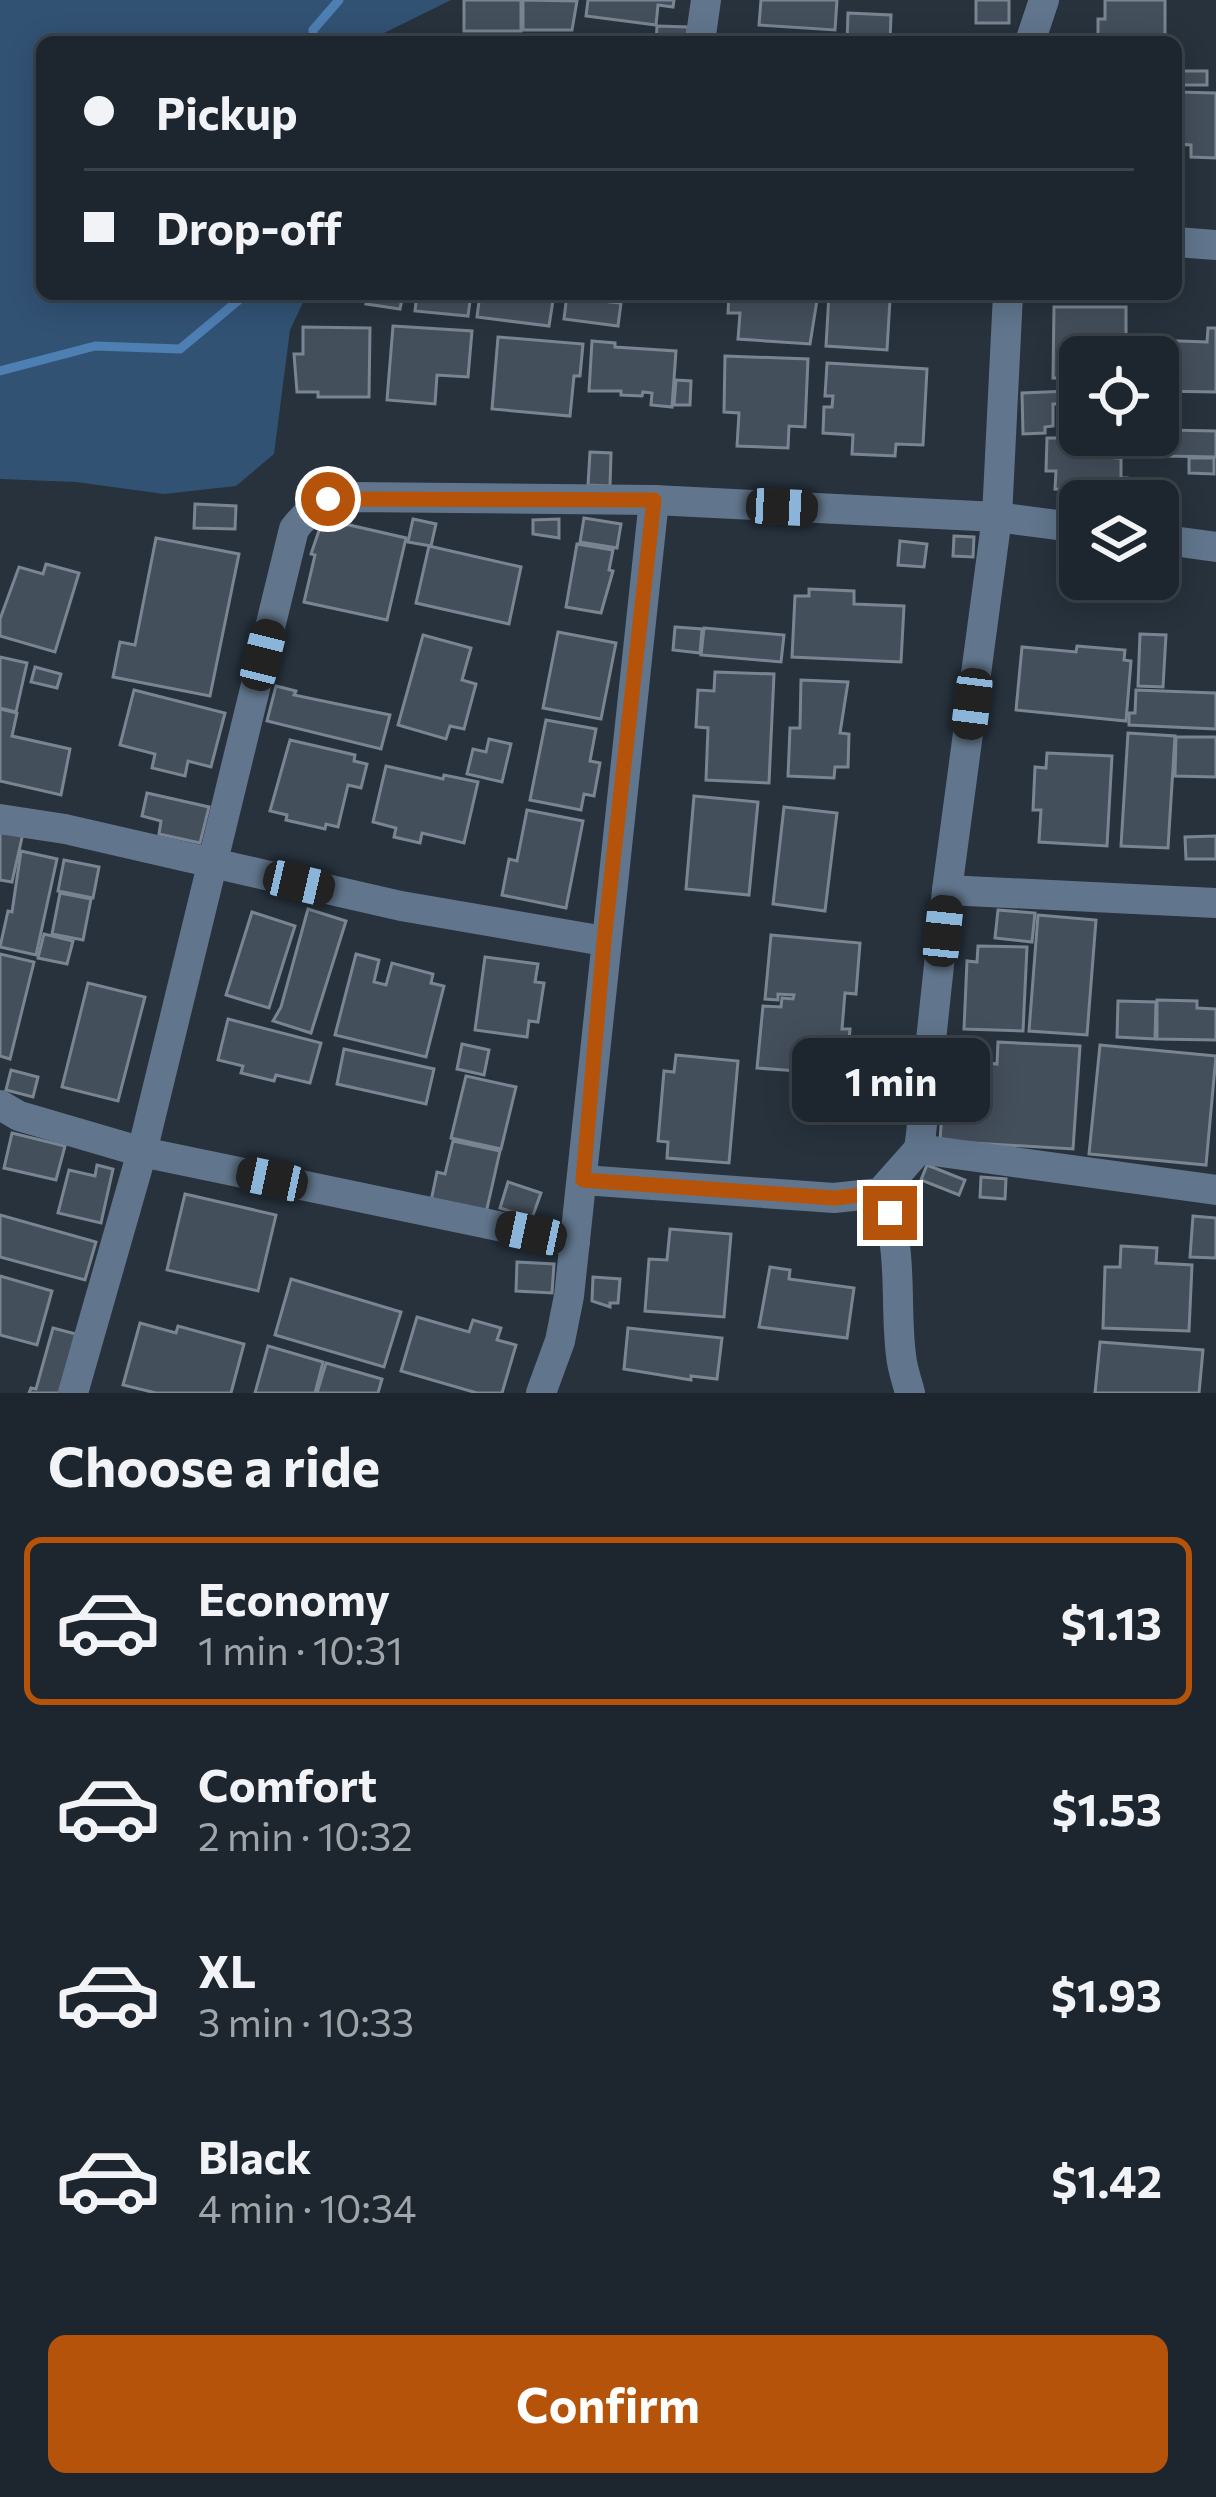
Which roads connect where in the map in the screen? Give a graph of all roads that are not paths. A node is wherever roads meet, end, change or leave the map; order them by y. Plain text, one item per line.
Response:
1 (706, 0) edge
2 (1044, 0) edge
3 (701, 36) edge
4 (1032, 36) edge
5 (1182, 242) edge
6 (1216, 244) edge
7 (1008, 300) edge
8 (654, 500) junction
9 (997, 517) junction
10 (1059, 525) edge
11 (1179, 542) edge
12 (1216, 547) edge
13 (0, 819) edge
14 (212, 864) junction
15 (947, 890) junction
16 (1216, 903) edge
17 (604, 941) junction
18 (0, 1105) edge
19 (919, 1149) junction
20 (142, 1152) junction
21 (583, 1180) junction
22 (1216, 1190) edge
23 (880, 1193) junction
24 (574, 1242) junction
25 (73, 1393) edge
26 (541, 1393) edge
27 (910, 1393) edge

1 - 3 street
2 - 4 street
5 - 6 street
7 - 9 street
8 - 9 street
8 - 14 street
8 - 17 street
9 - 10 street
9 - 15 street
11 - 12 street
13 - 14 street
14 - 17 street
14 - 20 street
15 - 16 street
15 - 19 street
17 - 21 street
18 - 20 street
19 - 22 street
19 - 23 street
20 - 24 street
20 - 25 street
21 - 23 street
21 - 24 street
23 - 27 street
24 - 26 street

